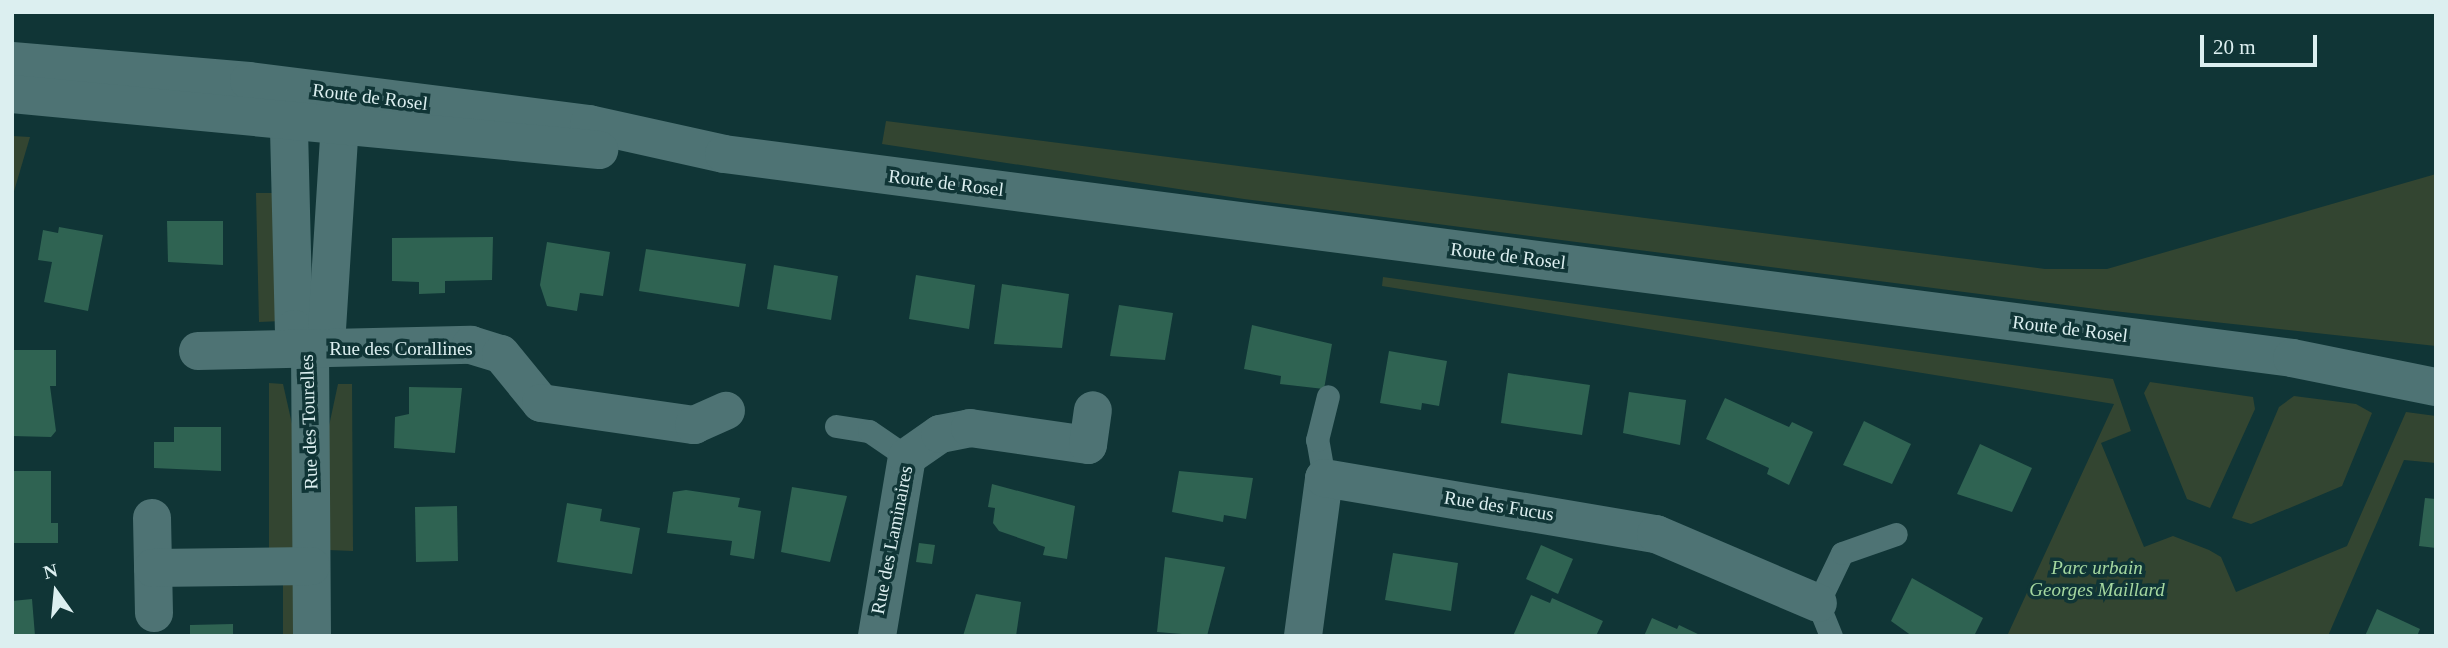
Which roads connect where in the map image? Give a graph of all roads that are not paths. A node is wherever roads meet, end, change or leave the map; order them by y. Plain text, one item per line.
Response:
1 (12, 61) edge
2 (12, 94) edge
3 (288, 101) junction
4 (341, 108) junction
5 (310, 349) junction
6 (198, 351) dead end
7 (2292, 358) junction
8 (2436, 362) edge
9 (2436, 387) edge
10 (1328, 396) dead end
11 (1093, 410) dead end
12 (726, 411) dead end
13 (836, 426) dead end
14 (907, 457) junction
15 (1324, 478) junction
16 (152, 519) dead end
17 (1896, 534) dead end
18 (311, 566) junction
19 (153, 568) junction
20 (154, 613) dead end
21 (1824, 620) edge
22 (312, 636) edge
23 (877, 636) edge
24 (1303, 636) edge

1 - 3 street, Route de Rosel
2 - 3 street, Route de Rosel
3 - 4 street, Route de Rosel
3 - 5 street, Rue des Tourelles
4 - 5 street, Rue des Corallines
4 - 7 street, Route de Rosel
5 - 6 street
5 - 12 street, Rue des Corallines
5 - 18 street, Rue des Tourelles
7 - 8 street, Route de Rosel
7 - 9 street, Route de Rosel
10 - 15 lane
11 - 14 street, Rue des Laminaires
13 - 14 lane
14 - 23 street, Rue des Laminaires
15 - 21 street, Rue des Fucus
15 - 24 street
16 - 19 street
17 - 21 lane
18 - 19 street
18 - 22 street, Rue des Tourelles
19 - 20 street

